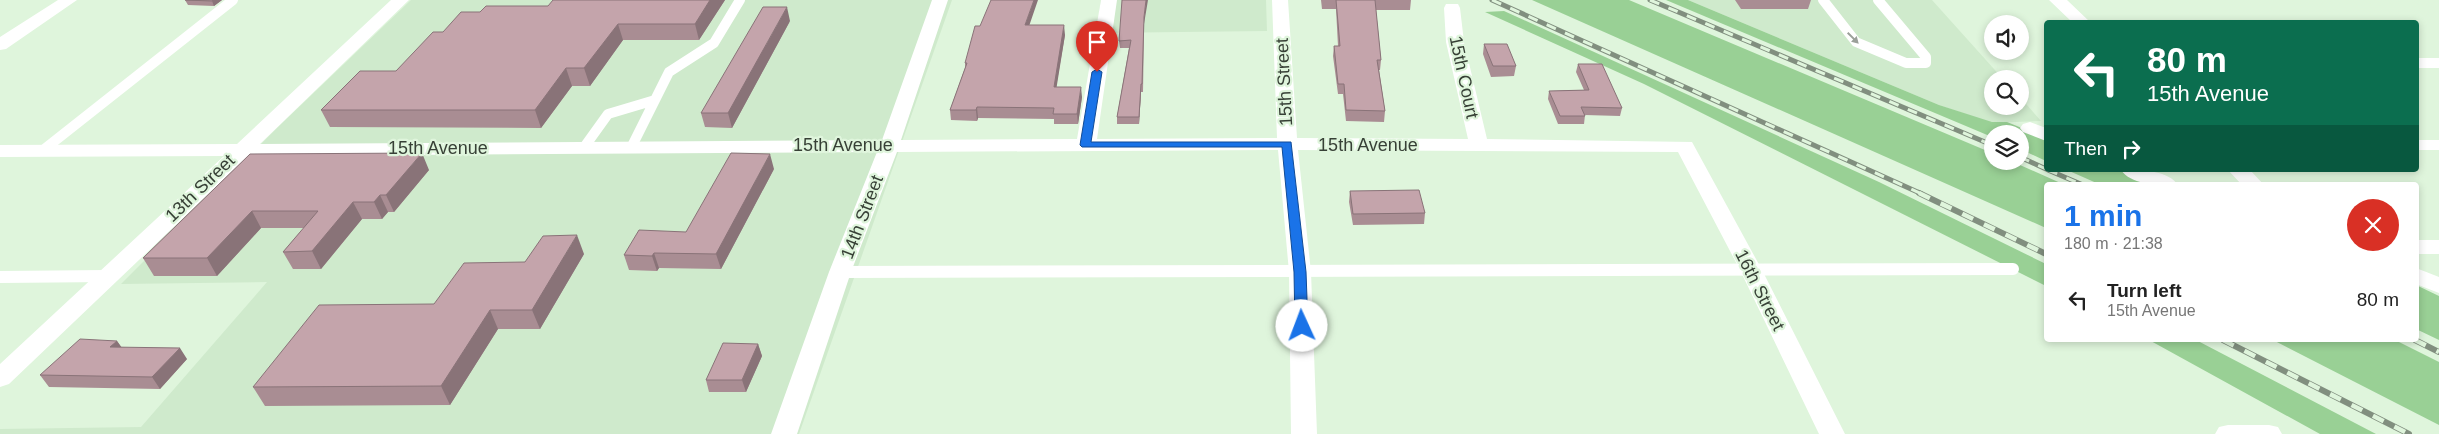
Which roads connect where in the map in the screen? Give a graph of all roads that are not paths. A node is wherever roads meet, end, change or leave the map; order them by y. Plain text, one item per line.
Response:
1 (69, 0) edge
2 (233, 0) edge
3 (401, 0) edge
4 (740, 0) edge
5 (940, 0) edge
6 (1109, 0) edge
7 (1280, 0) edge
8 (1824, 0) edge
9 (1878, 0) edge
10 (2057, 0) edge
11 (1452, 8) dead end
12 (2079, 20) edge
13 (0, 45) edge
14 (2419, 63) edge
15 (2439, 63) edge
16 (655, 100) junction
17 (1287, 144) junction
18 (1086, 145) junction
19 (1479, 145) junction
20 (2419, 145) edge
21 (2439, 145) edge
22 (585, 146) junction
23 (632, 146) junction
24 (890, 146) junction
25 (1685, 146) joint
26 (241, 149) junction
27 (0, 151) edge
28 (42, 151) junction
29 (2136, 172) edge
30 (2240, 172) edge
31 (2161, 182) edge
32 (2251, 182) edge
33 (2419, 247) edge
34 (2439, 247) edge
35 (2014, 269) dead end
36 (1750, 270) junction
37 (840, 272) junction
38 (1300, 272) junction
39 (108, 276) junction
40 (2419, 276) edge
41 (0, 277) edge
42 (2439, 286) edge
43 (0, 378) edge
44 (784, 434) edge
45 (1304, 434) edge
46 (1832, 434) edge
47 (2228, 434) edge
48 (2269, 434) edge

1 - 13 street
2 - 28 lane
3 - 26 street, 13th Street
4 - 16 lane
5 - 24 street, 14th Street
6 - 18 street
7 - 17 street, 15th Street
8 -> 9 lane
10 - 12 street
11 - 19 street, 15th Court
14 - 15 street
16 - 22 lane
16 - 23 lane
17 - 18 street, 15th Avenue
17 - 19 street, 15th Avenue
17 - 38 street, 15th Street
18 - 24 street, 15th Avenue
19 - 25 street, 15th Avenue
20 - 21 lane
22 - 23 street, 15th Avenue
22 - 26 street, 15th Avenue
23 - 24 street, 15th Avenue
24 - 37 street, 14th Street
25 - 36 street, 16th Street
26 - 28 street, 15th Avenue
26 - 39 street, 13th Street
27 - 28 street, 15th Avenue
29 - 31 street
30 - 32 street
33 - 34 street
35 - 36 lane
36 - 38 lane
36 - 46 street, 16th Street
37 - 38 lane
37 - 44 street, 14th Street
38 - 45 street, 15th Street
39 - 41 lane
39 - 43 street, 13th Street
40 - 42 street
47 - 48 street

